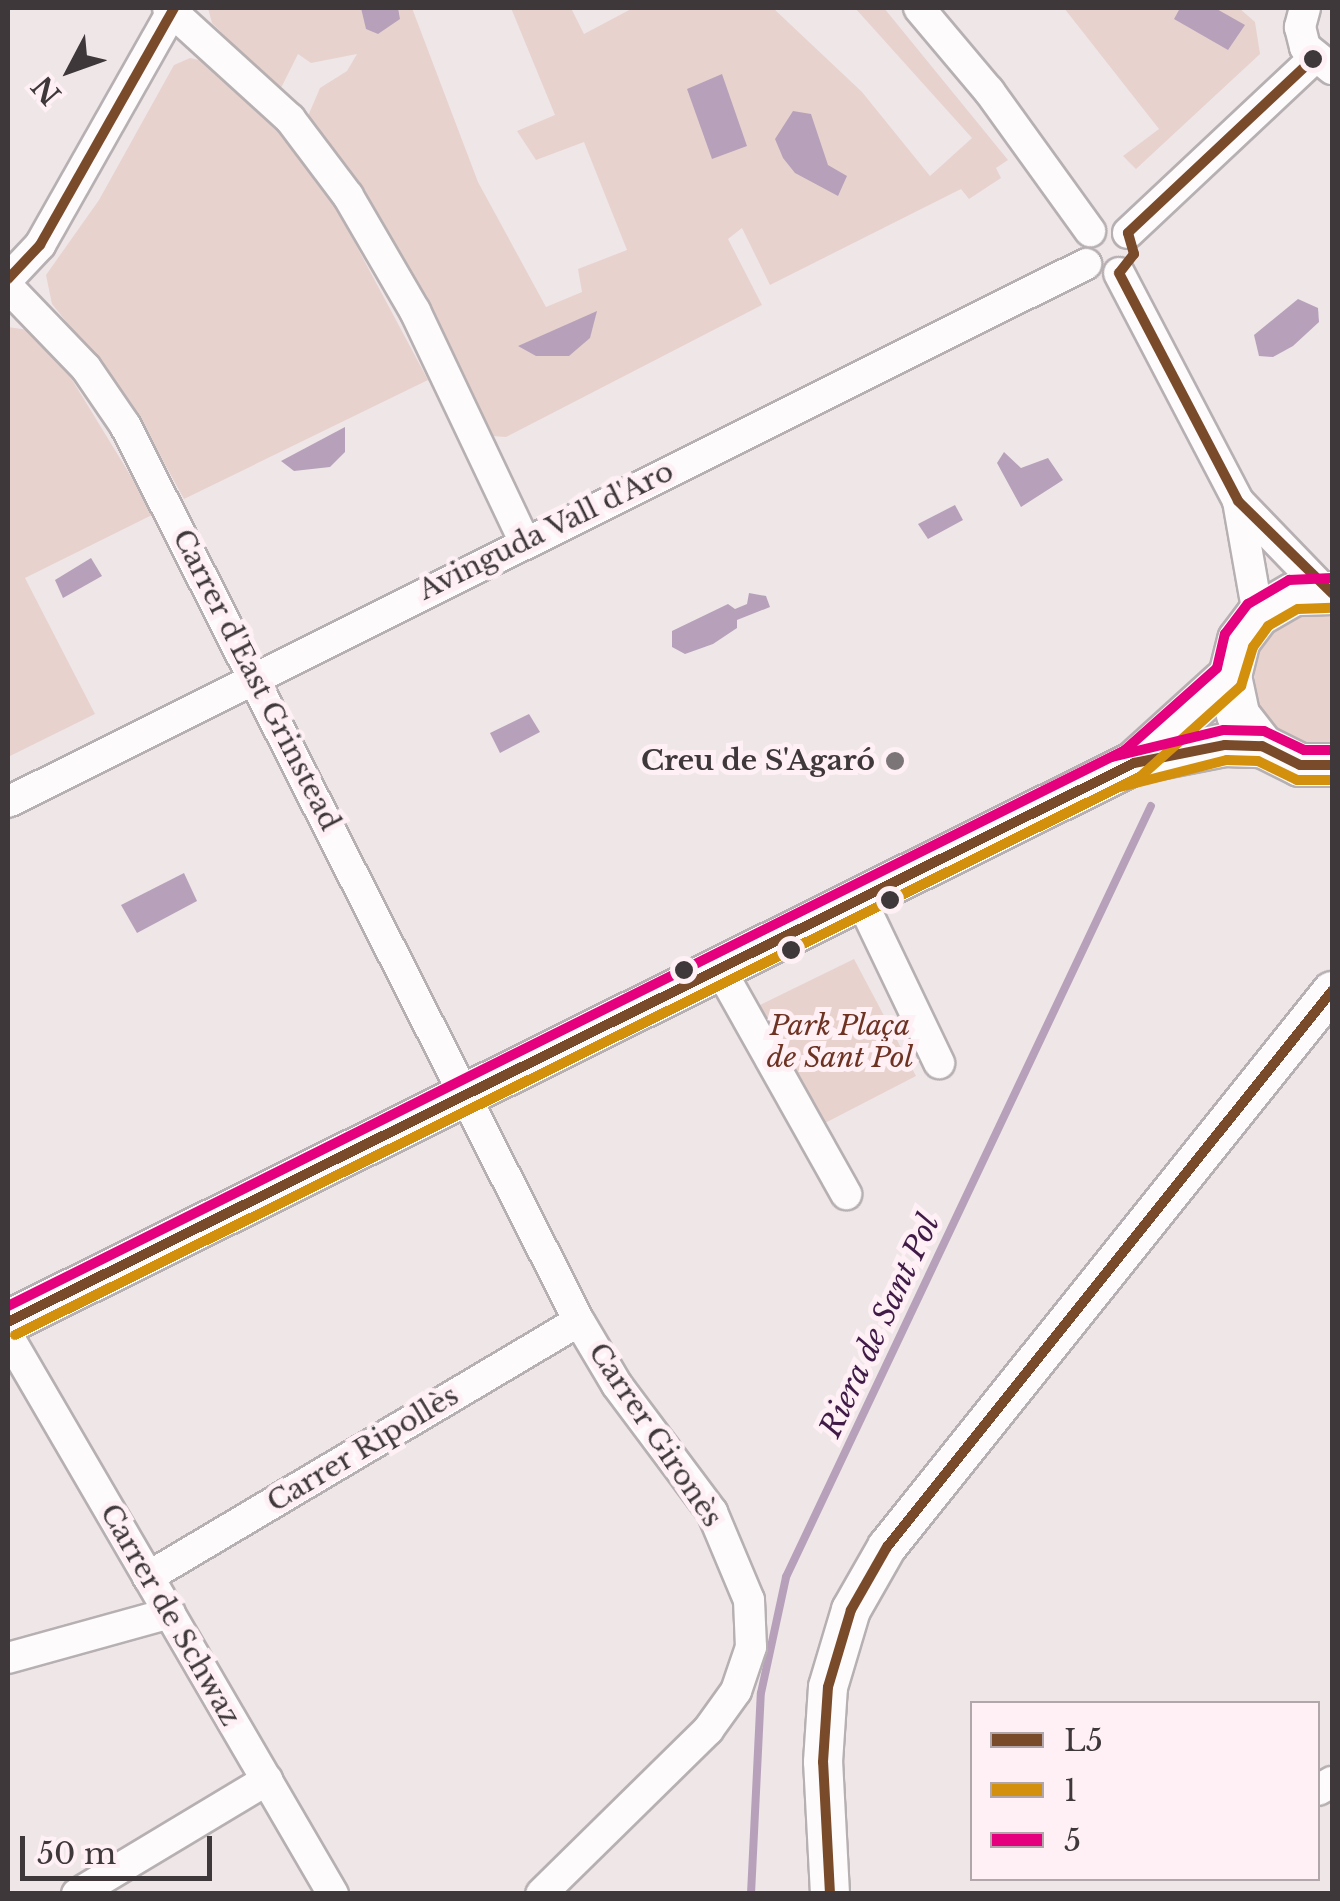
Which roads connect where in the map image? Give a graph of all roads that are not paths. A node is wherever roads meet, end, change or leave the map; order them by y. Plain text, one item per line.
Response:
1 (171, 8) edge
2 (919, 8) edge
3 (1305, 8) edge
4 (1323, 64) edge
5 (1090, 231) junction
6 (1128, 233) junction
7 (1086, 264) junction
8 (1119, 273) junction
9 (8, 279) edge
10 (8, 287) edge
11 (1238, 501) junction
12 (524, 541) junction
13 (1329, 592) edge
14 (1258, 615) junction
15 (256, 676) junction
16 (1230, 676) junction
17 (1134, 763) junction
18 (1307, 764) edge
19 (8, 802) edge
20 (861, 900) junction
21 (721, 970) junction
22 (1332, 991) edge
23 (939, 1063) dead end
24 (467, 1098) junction
25 (846, 1194) dead end
26 (578, 1321) junction
27 (8, 1322) edge
28 (8, 1336) edge
29 (148, 1577) junction
30 (170, 1613) junction
31 (8, 1658) edge
32 (267, 1780) junction
33 (77, 1894) edge
34 (334, 1894) edge
35 (541, 1894) edge
36 (830, 1894) edge

1 - 9 street
1 - 12 street
2 - 5 street
3 - 4 street
4 - 6 street
5 - 6 street
5 - 7 street
6 - 8 street
7 - 8 street
7 - 12 street, Avinguda Vall d'Aro
8 - 11 street
10 - 15 street, Carrer d'East Grinstead
11 - 13 street
11 - 14 street
12 - 15 street, Avinguda Vall d'Aro
13 - 14 main road
14 - 16 main road
15 - 19 street, Avinguda Vall d'Aro
15 - 24 street, Carrer d'East Grinstead
16 - 17 main road
16 - 18 main road
17 - 18 main road
17 - 20 main road
20 - 21 main road
20 - 23 street
21 - 24 main road
21 - 25 street
22 - 36 street
24 - 26 street, Carrer Gironès
24 - 27 main road
26 - 29 street, Carrer Ripollès
26 - 35 street, Carrer Gironès
28 - 29 street, Carrer de Schwaz
29 - 30 street, Carrer de Schwaz
30 - 31 street
30 - 32 street, Carrer de Schwaz
32 - 33 street
32 - 34 street, Carrer de Schwaz

